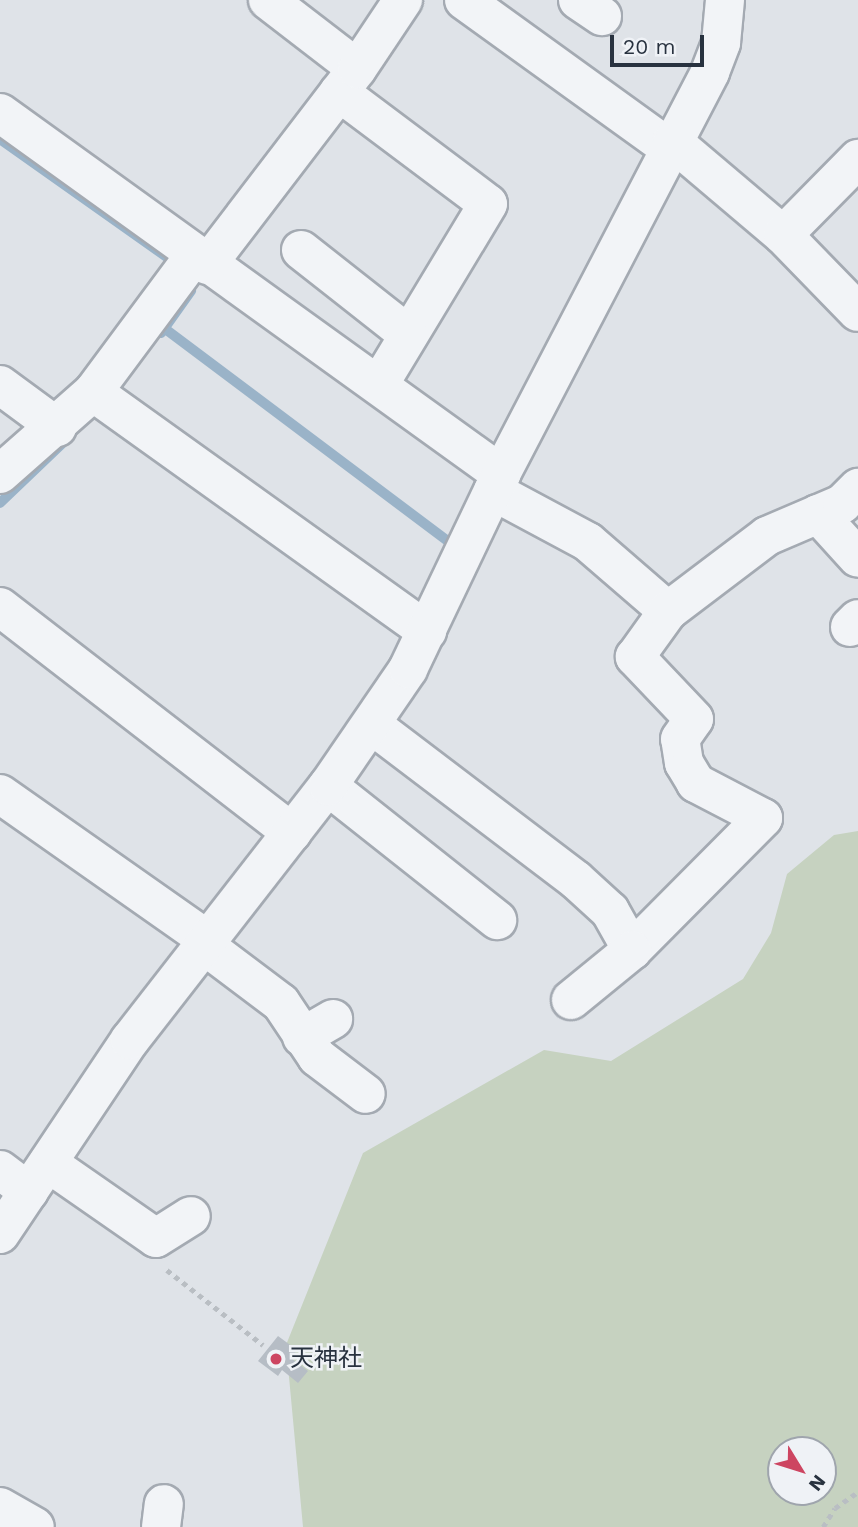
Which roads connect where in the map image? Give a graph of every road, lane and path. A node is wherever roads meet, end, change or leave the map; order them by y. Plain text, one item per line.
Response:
1 (268, 0) edge
2 (403, 0) edge
3 (464, 0) edge
4 (725, 0) edge
5 (343, 76) junction
6 (0, 113) edge
7 (670, 144) junction
8 (858, 159) edge
9 (783, 235) junction
10 (301, 250) dead end
11 (193, 265) junction
12 (858, 312) edge
13 (409, 335) junction
14 (0, 385) edge
15 (379, 385) junction
16 (101, 399) junction
17 (57, 427) junction
18 (0, 474) edge
19 (497, 483) junction
20 (858, 488) edge
21 (818, 514) junction
22 (858, 558) edge
23 (0, 607) edge
24 (668, 611) junction
25 (420, 627) junction
26 (372, 725) junction
27 (328, 786) junction
28 (0, 794) edge
29 (284, 826) junction
30 (497, 920) dead end
31 (200, 936) junction
32 (632, 950) junction
33 (571, 1000) dead end
34 (366, 1094) dead end
35 (26, 1177) edge
36 (191, 1216) dead end
37 (102, 1218) dead end
38 (0, 1234) edge
39 (155, 1260) dead end
40 (263, 1345) dead end
41 (858, 1492) edge
42 (0, 1507) edge
43 (35, 1527) edge
44 (822, 1527) edge

1 - 5 street
2 - 5 street
3 - 7 street
4 - 7 street
5 - 11 street
5 - 13 street
6 - 11 street
7 - 9 street
7 - 19 street
8 - 9 street
9 - 12 street
10 - 13 street
11 - 15 street
11 - 16 street
13 - 15 street
14 - 17 street
15 - 19 street
16 - 17 street
16 - 25 street
17 - 18 street
19 - 24 street
19 - 25 street
20 - 21 street
21 - 22 street
21 - 24 street
23 - 29 street
24 - 32 street
25 - 26 street
26 - 27 street
26 - 32 street
27 - 29 street
27 - 30 street
28 - 31 street
29 - 31 street
31 - 34 street
31 - 35 street
32 - 33 street
35 - 36 street
35 - 37 street
35 - 38 street
39 - 40 path
41 - 44 path
42 - 43 street

